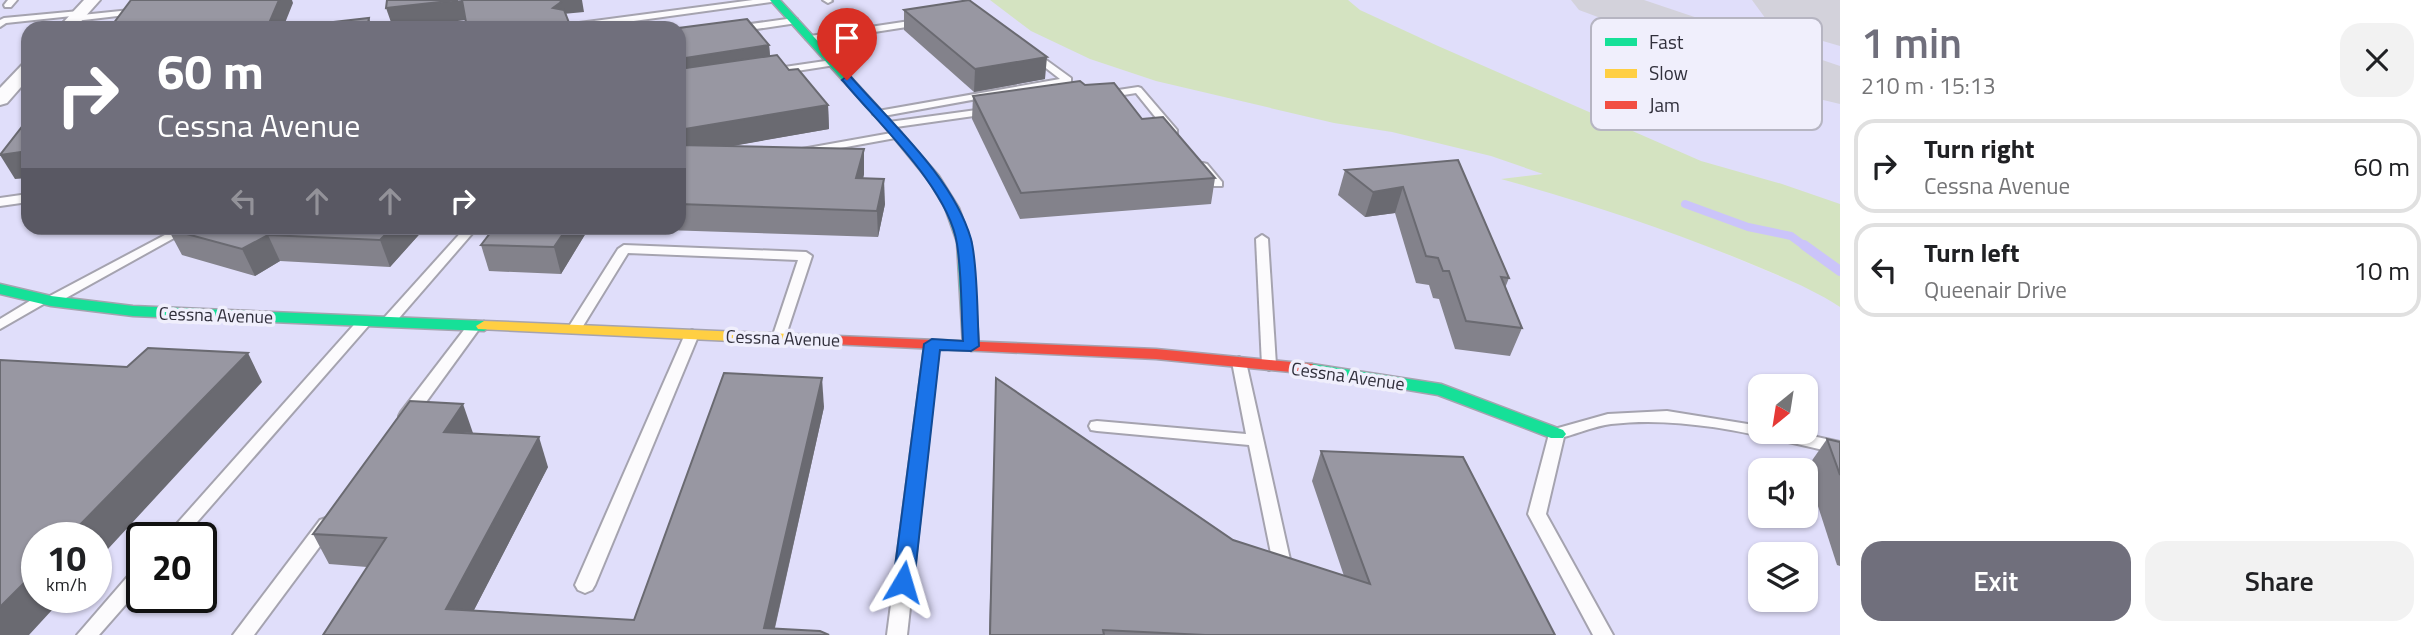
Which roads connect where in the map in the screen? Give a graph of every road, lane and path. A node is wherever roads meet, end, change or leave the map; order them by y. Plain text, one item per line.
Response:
1 (92, 0) edge
2 (773, 0) edge
3 (156, 10) edge
4 (939, 19) edge
5 (73, 20) edge
6 (617, 21) edge
7 (794, 21) junction
8 (0, 24) edge
9 (730, 30) edge
10 (810, 39) junction
11 (1023, 47) edge
12 (832, 63) junction
13 (755, 75) edge
14 (21, 78) edge
15 (1096, 96) edge
16 (0, 99) edge
17 (999, 110) edge
18 (888, 125) junction
19 (1182, 142) edge
20 (1191, 153) edge
21 (784, 155) edge
22 (1218, 184) dead end
23 (21, 199) edge
24 (0, 202) edge
25 (172, 235) edge
26 (465, 235) edge
27 (1262, 239) dead end
28 (0, 289) edge
29 (47, 300) junction
30 (365, 321) junction
31 (388, 322) junction
32 (0, 325) edge
33 (475, 325) junction
34 (575, 328) junction
35 (692, 334) junction
36 (779, 338) junction
37 (932, 344) junction
38 (971, 346) junction
39 (1239, 362) junction
40 (1269, 365) junction
41 (401, 425) edge
42 (1097, 426) dead end
43 (1748, 429) edge
44 (1557, 434) junction
45 (1254, 440) junction
46 (1818, 442) edge
47 (1840, 447) edge
48 (334, 513) edge
49 (187, 522) edge
50 (1286, 578) edge
51 (585, 585) dead end
52 (126, 591) edge
53 (87, 635) edge
54 (243, 635) edge
55 (897, 635) edge
56 (1603, 635) edge

1 - 5 street
2 - 6 lane
2 - 7 street
3 - 5 lane
4 - 10 lane
5 - 8 lane
7 - 9 lane
7 - 10 street
10 - 12 street
11 - 18 lane
12 - 13 lane
12 - 18 street
14 - 16 street
15 - 19 lane
17 - 18 lane
18 - 21 lane
18 - 38 street
20 - 22 lane
23 - 24 lane
25 - 29 lane
26 - 31 lane
27 - 40 lane
28 - 29 street, Cessna Avenue
29 - 30 street, Cessna Avenue
29 - 32 lane
30 - 31 street, Cessna Avenue
30 - 49 lane
31 - 33 street, Cessna Avenue
33 - 34 street, Cessna Avenue
33 - 41 lane
34 - 35 street, Cessna Avenue
34 - 36 lane
35 - 36 street, Cessna Avenue
35 - 51 lane
36 - 37 street, Cessna Avenue
37 - 38 street, Cessna Avenue
37 - 55 lane
38 - 39 street, Cessna Avenue
39 - 40 street, Cessna Avenue
39 - 45 lane
40 - 44 street, Cessna Avenue
42 - 45 lane
43 - 44 lane
44 - 56 lane
45 - 50 lane
46 - 47 lane
48 - 54 lane
52 - 53 lane

